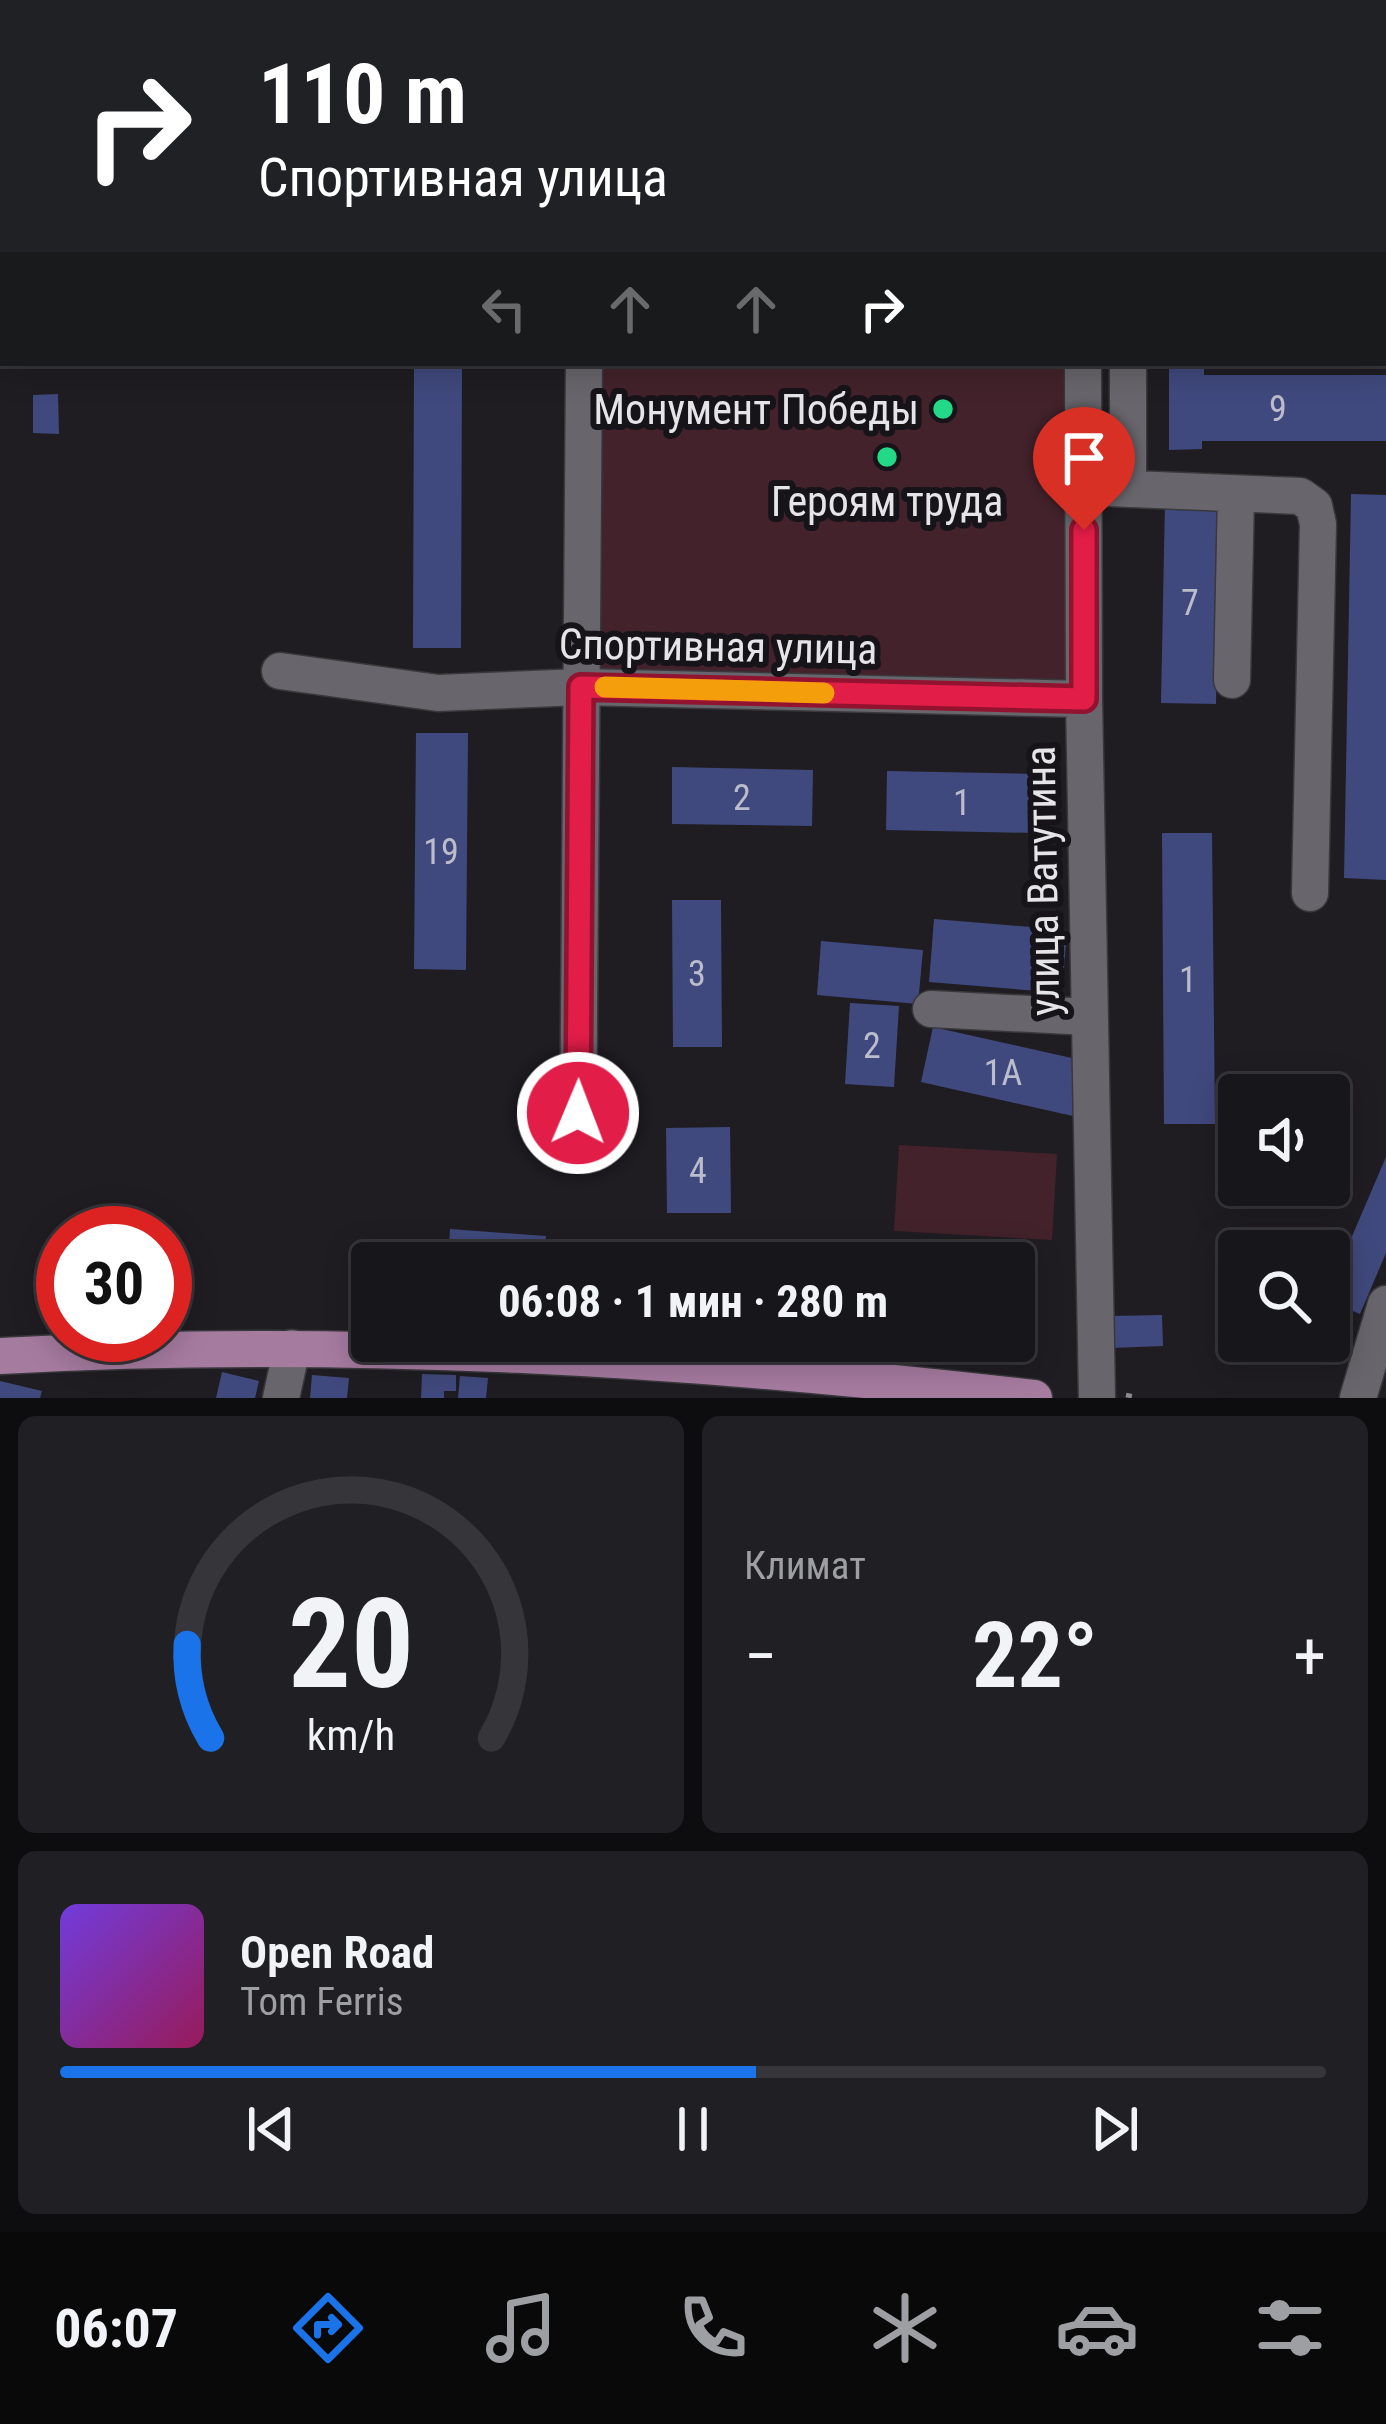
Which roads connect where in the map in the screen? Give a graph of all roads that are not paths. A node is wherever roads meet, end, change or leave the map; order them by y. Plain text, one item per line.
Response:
1 (584, 366) edge
2 (1083, 366) edge
3 (1129, 366) edge
4 (1084, 487) junction
5 (1128, 489) junction
6 (1236, 494) junction
7 (280, 671) dead end
8 (1232, 680) dead end
9 (581, 687) junction
10 (1084, 699) junction
11 (1310, 893) dead end
12 (931, 1009) dead end
13 (1089, 1017) junction
14 (578, 1150) dead end
15 (1386, 1304) edge
16 (292, 1348) junction
17 (6, 1351) edge
18 (281, 1398) edge
19 (1034, 1398) edge
20 (1097, 1398) edge
21 (1358, 1398) edge

1 - 9 street
2 - 4 street, улица Ватутина
3 - 5 street
4 - 5 street
4 - 10 street, улица Ватутина
5 - 6 street
6 - 8 street
6 - 11 street
7 - 9 street, Спортивная улица
9 - 10 street, Спортивная улица
9 - 14 street
10 - 13 street, улица Ватутина
12 - 13 street
13 - 20 street, улица Ватутина
15 - 21 street
16 - 17 main road
16 - 18 street
16 - 19 main road

